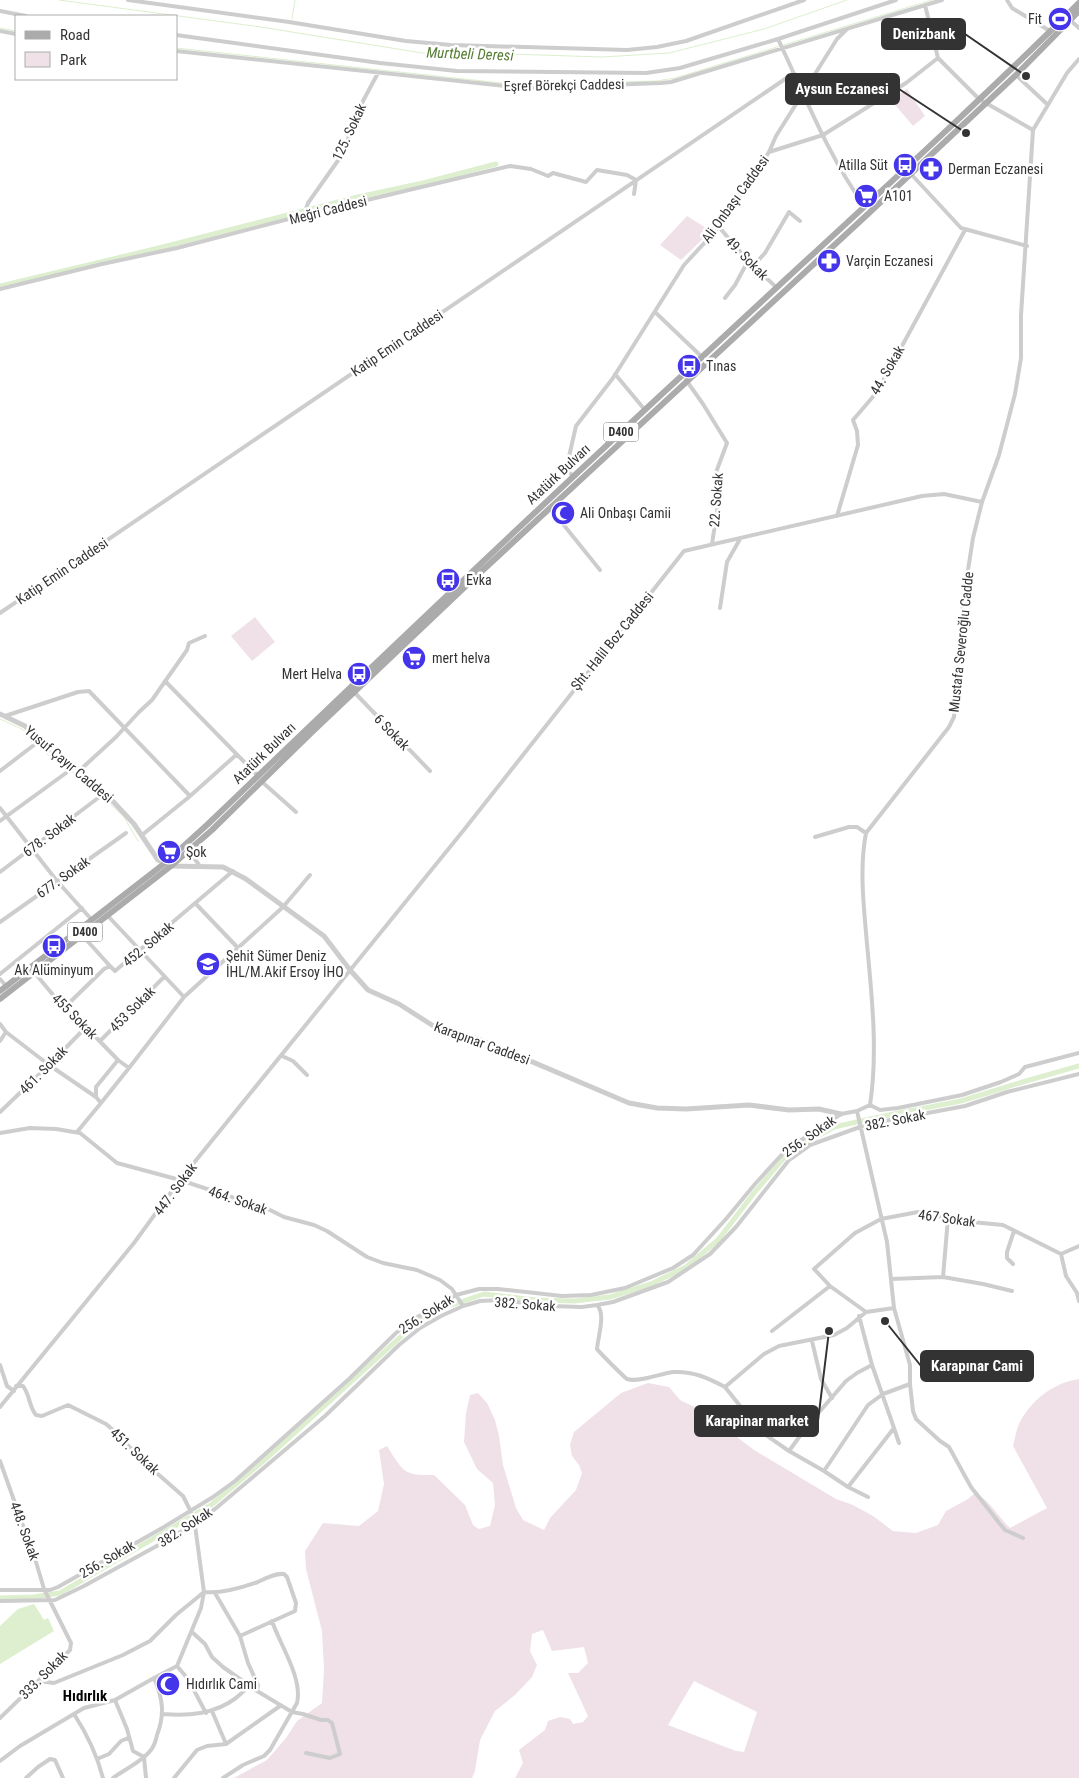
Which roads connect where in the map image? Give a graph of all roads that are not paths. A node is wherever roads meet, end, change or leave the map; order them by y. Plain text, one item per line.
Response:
1 (128, 0) edge
2 (804, 0) edge
3 (896, 0) edge
4 (942, 0) edge
5 (1007, 0) edge
6 (1079, 2) edge
7 (925, 5) junction
8 (0, 11) edge
9 (1079, 11) edge
10 (21, 15) edge
11 (1070, 20) junction
12 (1079, 28) edge
13 (847, 29) junction
14 (0, 31) edge
15 (1050, 31) junction
16 (15, 34) edge
17 (178, 35) edge
18 (781, 44) junction
19 (178, 51) edge
20 (938, 58) junction
21 (1079, 58) edge
22 (794, 72) junction
23 (378, 73) junction
24 (1016, 75) junction
25 (804, 94) junction
26 (983, 101) junction
27 (1048, 105) junction
28 (1033, 130) junction
29 (823, 135) junction
30 (770, 152) junction
31 (911, 174) junction
32 (636, 180) junction
33 (634, 194) dead end
34 (865, 207) junction
35 (869, 213) junction
36 (304, 215) junction
37 (800, 221) dead end
38 (719, 227) junction
39 (965, 230) junction
40 (1026, 246) junction
41 (748, 261) junction
42 (754, 265) junction
43 (776, 288) junction
44 (0, 290) edge
45 (724, 298) dead end
46 (655, 312) junction
47 (702, 357) junction
48 (615, 374) junction
49 (686, 380) junction
50 (645, 410) junction
51 (575, 479) junction
52 (982, 502) junction
53 (550, 508) junction
54 (837, 516) junction
55 (740, 538) junction
56 (712, 544) junction
57 (600, 570) dead end
58 (720, 608) dead end
59 (0, 613) edge
60 (205, 636) dead end
61 (165, 681) junction
62 (354, 693) junction
63 (2, 715) edge
64 (126, 727) junction
65 (34, 745) dead end
66 (236, 755) junction
67 (80, 770) junction
68 (0, 771) edge
69 (430, 771) dead end
70 (66, 773) dead end
71 (259, 779) junction
72 (190, 796) junction
73 (98, 798) dead end
74 (0, 808) edge
75 (296, 812) dead end
76 (6, 817) junction
77 (0, 821) edge
78 (126, 833) dead end
79 (866, 833) junction
80 (142, 835) junction
81 (815, 837) dead end
82 (32, 848) junction
83 (187, 848) junction
84 (168, 864) junction
85 (199, 866) junction
86 (232, 871) junction
87 (0, 872) edge
88 (310, 875) dead end
89 (57, 881) junction
90 (196, 904) junction
91 (283, 907) junction
92 (82, 908) junction
93 (105, 912) junction
94 (0, 922) edge
95 (94, 922) junction
96 (82, 935) junction
97 (238, 948) junction
98 (141, 951) junction
99 (110, 966) junction
100 (350, 970) junction
101 (34, 972) junction
102 (0, 974) edge
103 (164, 977) junction
104 (0, 979) edge
105 (8, 989) junction
106 (0, 991) edge
107 (184, 997) junction
108 (0, 1000) edge
109 (64, 1008) junction
110 (0, 1024) edge
111 (86, 1027) junction
112 (6, 1032) junction
113 (0, 1041) edge
114 (100, 1041) junction
115 (1079, 1053) edge
116 (282, 1056) junction
117 (118, 1060) junction
118 (49, 1065) junction
119 (129, 1068) junction
120 (1079, 1074) edge
121 (307, 1075) dead end
122 (96, 1097) junction
123 (101, 1103) junction
124 (870, 1105) junction
125 (857, 1111) junction
126 (0, 1112) edge
127 (841, 1114) junction
128 (860, 1127) junction
129 (77, 1132) junction
130 (0, 1133) edge
131 (180, 1180) junction
132 (948, 1218) junction
133 (881, 1219) junction
134 (1014, 1231) junction
135 (1079, 1246) edge
136 (1062, 1254) junction
137 (1013, 1264) dead end
138 (943, 1277) junction
139 (891, 1279) junction
140 (830, 1286) junction
141 (1012, 1291) dead end
142 (457, 1296) junction
143 (1079, 1301) edge
144 (597, 1305) junction
145 (463, 1306) junction
146 (894, 1308) junction
147 (866, 1312) junction
148 (859, 1316) junction
149 (772, 1331) dead end
150 (812, 1340) junction
151 (0, 1365) edge
152 (872, 1365) junction
153 (910, 1384) junction
154 (16, 1386) junction
155 (725, 1387) junction
156 (14, 1392) junction
157 (883, 1394) junction
158 (832, 1398) junction
159 (0, 1407) edge
160 (894, 1428) junction
161 (899, 1444) dead end
162 (789, 1451) junction
163 (0, 1461) edge
164 (824, 1471) junction
165 (848, 1487) junction
166 (868, 1497) dead end
167 (191, 1511) junction
168 (194, 1520) junction
169 (1023, 1538) dead end
170 (0, 1590) edge
171 (45, 1590) junction
172 (204, 1592) junction
173 (215, 1593) junction
174 (50, 1600) junction
175 (0, 1601) edge
176 (272, 1621) junction
177 (192, 1632) junction
178 (240, 1636) junction
179 (177, 1666) junction
180 (154, 1678) junction
181 (38, 1681) junction
182 (249, 1685) junction
183 (257, 1691) junction
184 (115, 1700) junction
185 (280, 1706) junction
186 (212, 1711) junction
187 (292, 1712) junction
188 (206, 1713) junction
189 (74, 1714) junction
190 (163, 1714) junction
191 (0, 1718) edge
192 (128, 1738) junction
193 (226, 1744) junction
194 (306, 1753) dead end
195 (144, 1757) junction
196 (97, 1759) junction
197 (0, 1761) edge
198 (26, 1778) edge
199 (63, 1778) edge
200 (103, 1778) edge
201 (114, 1778) edge
202 (146, 1778) edge
203 (174, 1778) edge
204 (223, 1778) edge

1 - 2 street
3 - 18 street
4 - 7 street, Eşref Börekçi Caddesi
5 - 15 street
6 - 15 main road, Atatürk Bulvarı / D400
7 - 13 street, Eşref Börekçi Caddesi
7 - 20 street
8 - 10 street
9 - 11 main road, Atatürk Bulvarı / D400
11 - 12 street
11 - 24 main road, Atatürk Bulvarı / D400
13 - 18 street, Eşref Börekçi Caddesi
13 - 25 street
14 - 16 street
15 - 26 main road, Atatürk Bulvarı / D400
17 - 18 street
18 - 22 street
18 - 23 street, Eşref Börekçi Caddesi
19 - 23 street, Eşref Börekçi Caddesi
20 - 26 street
20 - 29 street, Ali Onbaşı Caddesi
21 - 27 street
22 - 25 street
22 - 32 street, Katip Emin Caddesi
23 - 36 street, 125. Sokak
24 - 26 main road, Atatürk Bulvarı / D400
24 - 27 street
25 - 29 street
25 - 30 street
26 - 28 street
26 - 31 main road, Atatürk Bulvarı / D400
26 - 34 main road, Atatürk Bulvarı / D400
27 - 28 street
28 - 40 street, Mustafa Severoğlu Cadde
29 - 30 street, Ali Onbaşı Caddesi
29 - 34 street
30 - 38 street, Ali Onbaşı Caddesi
31 - 35 main road, Atatürk Bulvarı / D400
31 - 39 street
32 - 33 street
32 - 36 street, Meğri Caddesi
32 - 59 street, Katip Emin Caddesi
34 - 35 street
34 - 43 main road, Atatürk Bulvarı / D400
35 - 49 main road, Atatürk Bulvarı / D400
36 - 44 street, Meğri Caddesi
37 - 42 street
38 - 41 street, 49. Sokak
38 - 46 street, Ali Onbaşı Caddesi
39 - 40 street
39 - 54 street, 44. Sokak
40 - 52 street, Mustafa Severoğlu Cadde
41 - 42 street, 49. Sokak
41 - 45 street
42 - 43 street, 49. Sokak
43 - 47 main road, Atatürk Bulvarı / D400
46 - 47 street
46 - 48 street, Ali Onbaşı Caddesi
47 - 50 main road, Atatürk Bulvarı / D400
48 - 50 street
48 - 51 street, Ali Onbaşı Caddesi
49 - 51 main road, Atatürk Bulvarı / D400
49 - 56 street, 22. Sokak
50 - 51 main road, Atatürk Bulvarı / D400
51 - 53 main road, Atatürk Bulvarı / D400
51 - 71 main road, Atatürk Bulvarı / D400
52 - 54 street, Şht. Halil Boz Caddesi
52 - 79 street, Mustafa Severoğlu Cadde
53 - 57 street
53 - 62 main road, Atatürk Bulvarı / D400
54 - 55 street, Şht. Halil Boz Caddesi
55 - 56 street, Şht. Halil Boz Caddesi
55 - 58 street
56 - 100 street, Şht. Halil Boz Caddesi
60 - 61 street
61 - 64 street
61 - 66 street
62 - 69 street, 6 Sokak
62 - 71 main road, Atatürk Bulvarı / D400
63 - 64 street
63 - 67 street, Yusuf Çayır Caddesi
64 - 67 street
64 - 72 street
65 - 68 street
66 - 71 street
66 - 72 street
67 - 80 street, Yusuf Çayır Caddesi
70 - 76 street
71 - 75 street
71 - 83 main road, Atatürk Bulvarı / D400
72 - 80 street
73 - 82 street, 678. Sokak
74 - 76 street
76 - 77 street
76 - 82 street
78 - 89 street, 677. Sokak
79 - 81 street
79 - 124 street
80 - 84 street, Yusuf Çayır Caddesi
82 - 87 street, 678. Sokak
82 - 89 street
83 - 84 main road, Atatürk Bulvarı / D400
83 - 85 street
84 - 85 street, Karapınar Caddesi
84 - 93 main road, D400
85 - 86 street, Karapınar Caddesi
86 - 90 street, 452. Sokak
86 - 91 street, Karapınar Caddesi
88 - 91 street
89 - 92 street
89 - 94 street, 677. Sokak
90 - 97 street
90 - 98 street, 452. Sokak
91 - 97 street
91 - 100 street, Karapınar Caddesi
92 - 95 street
92 - 102 street
93 - 95 main road, D400
93 - 98 street
95 - 96 main road, D400
95 - 105 main road, D400
96 - 99 street
96 - 101 main road, D400
97 - 107 street
98 - 99 street, 452. Sokak
98 - 103 street
99 - 109 street, 452. Sokak
100 - 116 street, 447. Sokak
100 - 127 street, Karapınar Caddesi
101 - 105 main road, D400
101 - 109 street, 455 Sokak
103 - 107 street
103 - 114 street, 453 Sokak
104 - 105 street
105 - 106 main road, D400
105 - 108 main road, D400
107 - 119 street
109 - 111 street, 455 Sokak
110 - 112 street
111 - 114 street, 455 Sokak
111 - 118 street, 461. Sokak
112 - 113 street
112 - 118 street
114 - 117 street, 455 Sokak
115 - 124 street
116 - 121 street
116 - 131 street, 447. Sokak
117 - 119 street, 455 Sokak
117 - 122 street
118 - 122 street
118 - 126 street, 461. Sokak
119 - 123 street
120 - 128 street, 382. Sokak
122 - 123 street
123 - 129 street
124 - 125 street, 256. Sokak
125 - 127 street, 256. Sokak
125 - 128 street
127 - 142 street, 256. Sokak
128 - 133 street
128 - 144 street, 382. Sokak
129 - 130 street
129 - 131 street, 464. Sokak
131 - 142 street, 464. Sokak
131 - 154 street, 447. Sokak
132 - 133 street, 467 Sokak
132 - 134 street, 467 Sokak
132 - 138 street
133 - 139 street
133 - 140 street, 467 Sokak
134 - 136 street, 467 Sokak
134 - 137 street
135 - 136 street
136 - 143 street
138 - 139 street
138 - 141 street
139 - 146 street
140 - 147 street
140 - 149 street
142 - 145 street, 464. Sokak
142 - 167 street, 256. Sokak
144 - 145 street, 382. Sokak
144 - 155 street
145 - 168 street, 382. Sokak
146 - 147 street
146 - 153 street
147 - 148 street
148 - 150 street
148 - 152 street
150 - 155 street
150 - 158 street
151 - 156 street
152 - 157 street
152 - 158 street
153 - 157 street
153 - 169 street
154 - 156 street, 447. Sokak
154 - 167 street, 451. Sokak
155 - 162 street
156 - 159 street, 447. Sokak
157 - 160 street
157 - 164 street
158 - 162 street
160 - 161 street
160 - 165 street
162 - 164 street
163 - 171 street, 448. Sokak
164 - 165 street
165 - 166 street
167 - 168 street, 451. Sokak
167 - 171 street, 256. Sokak
168 - 172 street, 451. Sokak
168 - 174 street, 382. Sokak
170 - 171 street, 256. Sokak
171 - 174 street, 448. Sokak
172 - 173 street
172 - 177 street
172 - 181 street
173 - 176 street
173 - 178 street
174 - 175 street, 382. Sokak
174 - 181 street, 333. Sokak
176 - 178 street
176 - 187 street
177 - 179 street
177 - 182 street
178 - 183 street
179 - 180 street
179 - 188 street
180 - 184 street
180 - 190 street
181 - 191 street, 333. Sokak
182 - 183 street
182 - 186 street
183 - 185 street
184 - 189 street
184 - 192 street
185 - 187 street
185 - 193 street
186 - 188 street
186 - 193 street
187 - 194 street
187 - 204 street
188 - 190 street
189 - 196 street
189 - 197 street
190 - 195 street
192 - 195 street
192 - 196 street
193 - 203 street
195 - 201 street
195 - 202 street
196 - 200 street
198 - 199 street

